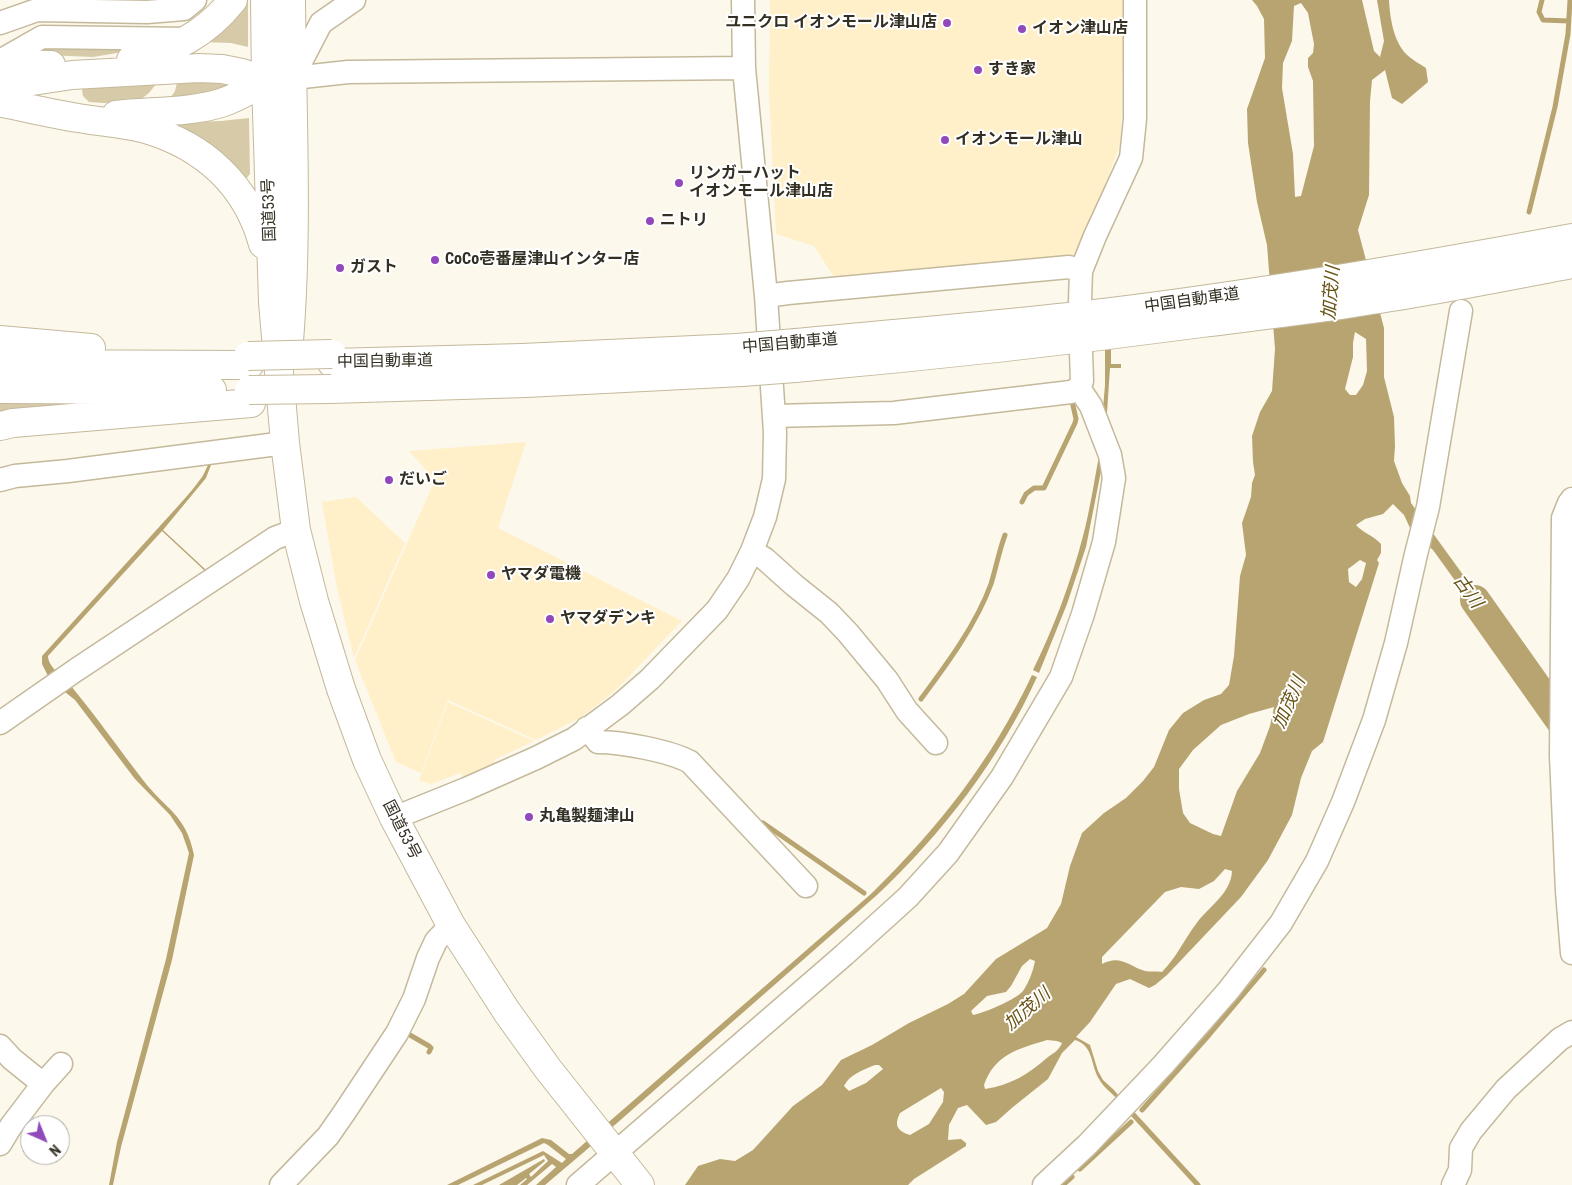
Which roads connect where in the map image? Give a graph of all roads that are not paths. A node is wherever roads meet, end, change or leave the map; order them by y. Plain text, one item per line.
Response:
1 (196, 0) edge
2 (233, 0) edge
3 (265, 0) edge
4 (291, 0) edge
5 (354, 0) edge
6 (743, 0) edge
7 (1135, 0) edge
8 (0, 24) edge
9 (191, 39) junction
10 (2, 62) edge
11 (83, 66) junction
12 (744, 68) junction
13 (177, 69) junction
14 (279, 80) junction
15 (1, 99) edge
16 (147, 112) junction
17 (78, 118) junction
18 (1572, 238) edge
19 (1572, 264) edge
20 (1081, 271) junction
21 (766, 296) junction
22 (272, 302) junction
23 (1460, 311) dead end
24 (1083, 326) junction
25 (0, 340) edge
26 (0, 364) edge
27 (249, 378) junction
28 (1080, 388) junction
29 (0, 389) edge
30 (774, 416) junction
31 (0, 426) edge
32 (284, 431) junction
33 (0, 480) edge
34 (1572, 499) edge
35 (296, 530) junction
36 (752, 551) junction
37 (0, 723) edge
38 (587, 728) junction
39 (936, 743) dead end
40 (394, 818) junction
41 (806, 886) dead end
42 (451, 925) junction
43 (1572, 953) edge
44 (1572, 1032) edge
45 (0, 1046) edge
46 (61, 1064) dead end
47 (43, 1084) junction
48 (0, 1144) edge
49 (617, 1156) junction
50 (281, 1185) edge
51 (578, 1185) edge
52 (640, 1185) edge
53 (1044, 1185) edge
54 (1453, 1185) edge

1 - 8 street
2 - 9 highway
3 - 14 highway, 国道53号
4 - 14 highway, 国道53号
5 - 14 street
6 - 12 street
7 - 20 street
9 - 10 street
9 - 11 highway
10 - 11 highway
11 - 13 highway
11 - 15 highway
12 - 14 street
12 - 21 street
13 - 14 highway
13 - 15 highway
14 - 16 highway
14 - 22 highway, 国道53号
14 - 32 highway, 国道53号
15 - 16 highway
15 - 17 highway
16 - 17 highway
17 - 22 highway
18 - 24 highway, 中国自動車道
19 - 24 highway, 中国自動車道
20 - 21 street
20 - 24 street
21 - 30 street
22 - 32 highway, 国道53号
23 - 53 street
24 - 27 highway, 中国自動車道, bridge
24 - 28 street
25 - 27 highway
26 - 27 highway, 中国自動車道
27 - 29 highway, 中国自動車道
27 - 31 highway
28 - 30 street
28 - 49 street
30 - 36 street
32 - 33 street
32 - 35 highway, 国道53号
34 - 43 street
35 - 37 street
35 - 40 highway, 国道53号
36 - 38 street
36 - 39 street
38 - 40 street
38 - 41 street
40 - 42 highway, 国道53号
42 - 49 highway, 国道53号
42 - 50 street
44 - 54 street
45 - 47 street
46 - 47 street
47 - 48 street
49 - 51 street
49 - 52 highway, 国道53号

